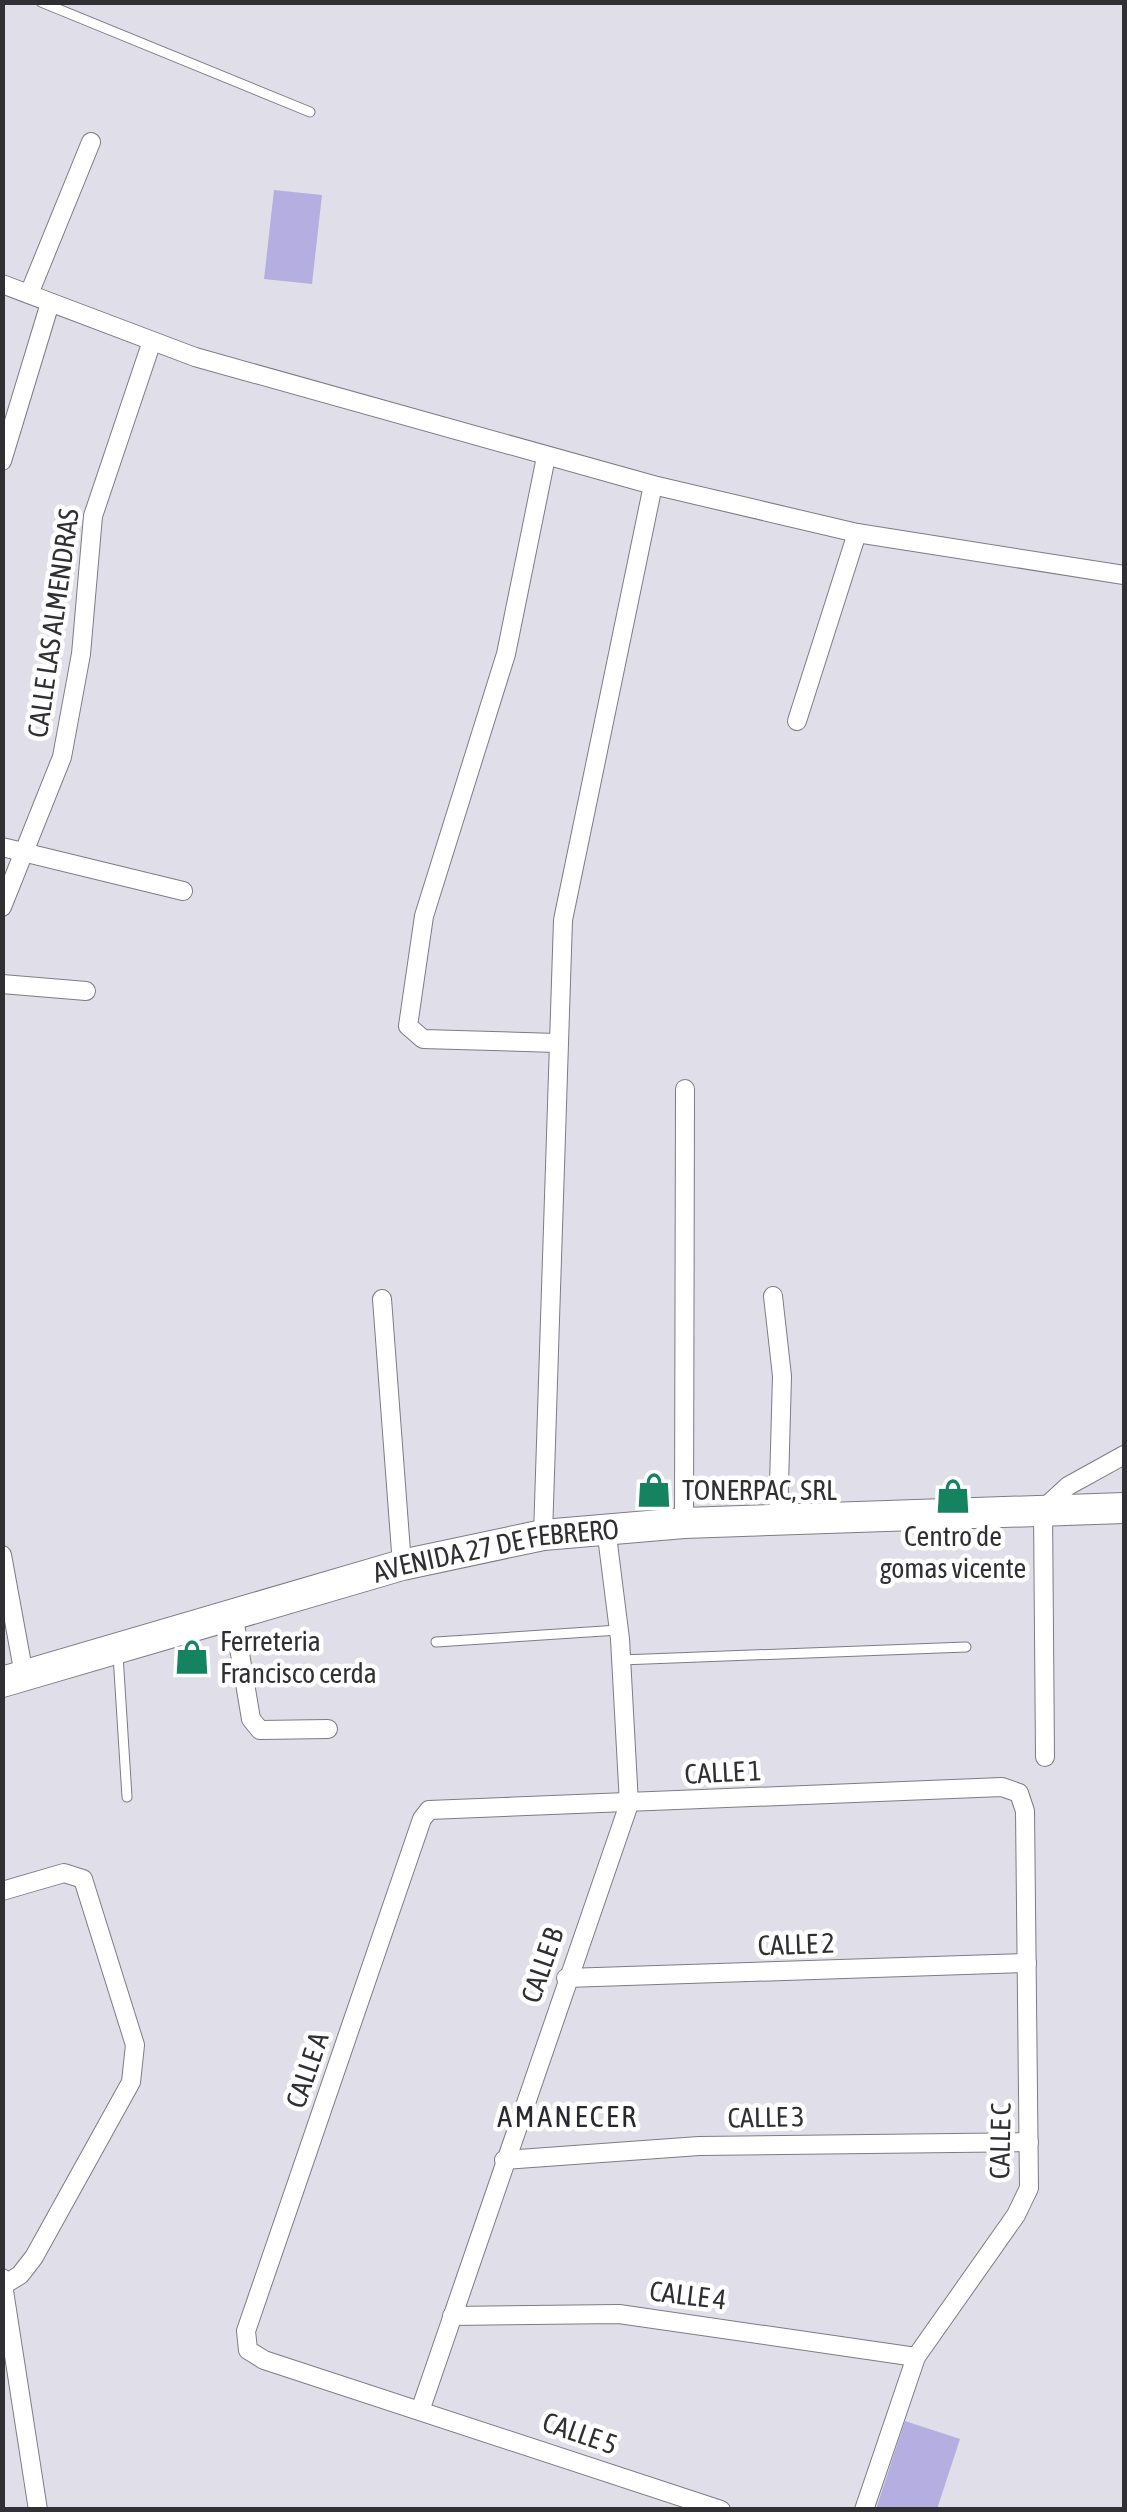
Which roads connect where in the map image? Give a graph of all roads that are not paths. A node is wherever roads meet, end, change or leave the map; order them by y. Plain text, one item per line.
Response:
1 (41, 2) edge
2 (310, 112) dead end
3 (91, 142) dead end
4 (2, 284) edge
5 (29, 294) junction
6 (50, 303) junction
7 (152, 344) junction
8 (546, 457) junction
9 (2, 461) edge
10 (653, 485) junction
11 (857, 533) junction
12 (1124, 575) edge
13 (797, 720) dead end
14 (2, 847) edge
15 (27, 854) junction
16 (183, 891) dead end
17 (2, 907) edge
18 (2, 984) edge
19 (86, 991) dead end
20 (557, 1043) junction
21 (684, 1089) dead end
22 (773, 1296) dead end
23 (382, 1300) dead end
24 (1124, 1455) edge
25 (1124, 1508) edge
26 (1043, 1510) junction
27 (778, 1521) junction
28 (684, 1523) junction
29 (606, 1528) junction
30 (543, 1535) junction
31 (2, 1555) edge
32 (402, 1566) junction
33 (234, 1612) junction
34 (619, 1630) junction
35 (436, 1642) dead end
36 (118, 1647) junction
37 (966, 1647) dead end
38 (622, 1660) junction
39 (13, 1678) edge
40 (328, 1730) dead end
41 (1046, 1758) dead end
42 (1019, 1792) joint
43 (126, 1797) dead end
44 (629, 1804) junction
45 (429, 1810) joint
46 (2, 1891) edge
47 (1027, 1962) junction
48 (566, 1978) junction
49 (1028, 2142) junction
50 (504, 2160) junction
51 (3, 2283) edge
52 (452, 2316) junction
53 (248, 2350) joint
54 (916, 2357) junction
55 (420, 2408) junction
56 (38, 2510) edge
57 (721, 2510) edge
58 (864, 2510) edge

1 - 2 lane
3 - 5 street
4 - 5 street
5 - 6 street
6 - 7 street
6 - 9 street
7 - 8 street
7 - 15 street, CALLE LAS ALMENDRAS
8 - 10 street
8 - 20 street
10 - 11 street
10 - 20 street
11 - 12 street
11 - 13 street
14 - 15 street
15 - 16 street
15 - 17 street, CALLE LAS ALMENDRAS
18 - 19 street
20 - 30 street
21 - 28 street
22 - 27 street
23 - 32 street
24 - 26 street
25 - 26 main road, AVENIDA 27 DE FEBRERO
26 - 27 main road, AVENIDA 27 DE FEBRERO
26 - 41 street
27 - 28 main road, AVENIDA 27 DE FEBRERO
28 - 29 main road, AVENIDA 27 DE FEBRERO
29 - 30 main road, AVENIDA 27 DE FEBRERO
29 - 34 street, CALLE B
30 - 32 main road, AVENIDA 27 DE FEBRERO
31 - 39 street
32 - 33 main road, AVENIDA 27 DE FEBRERO
33 - 36 main road, AVENIDA 27 DE FEBRERO
33 - 40 street
34 - 35 lane
34 - 38 street, CALLE B
36 - 39 main road, AVENIDA 27 DE FEBRERO
36 - 43 lane
37 - 38 lane
38 - 44 street, CALLE B
42 - 44 street, CALLE 1
42 - 47 street, CALLE C
44 - 45 street, CALLE 1
44 - 48 street, CALLE B
45 - 53 street, CALLE A
46 - 51 street
47 - 48 street, CALLE 2
47 - 49 street, CALLE C
48 - 50 street, CALLE B
49 - 50 street, CALLE 3
49 - 54 street, CALLE C
50 - 52 street, CALLE B
51 - 56 street
52 - 54 street, CALLE 4
52 - 55 street, CALLE B
53 - 55 street, CALLE 5
54 - 58 street, CALLE C
55 - 57 street, CALLE 5

